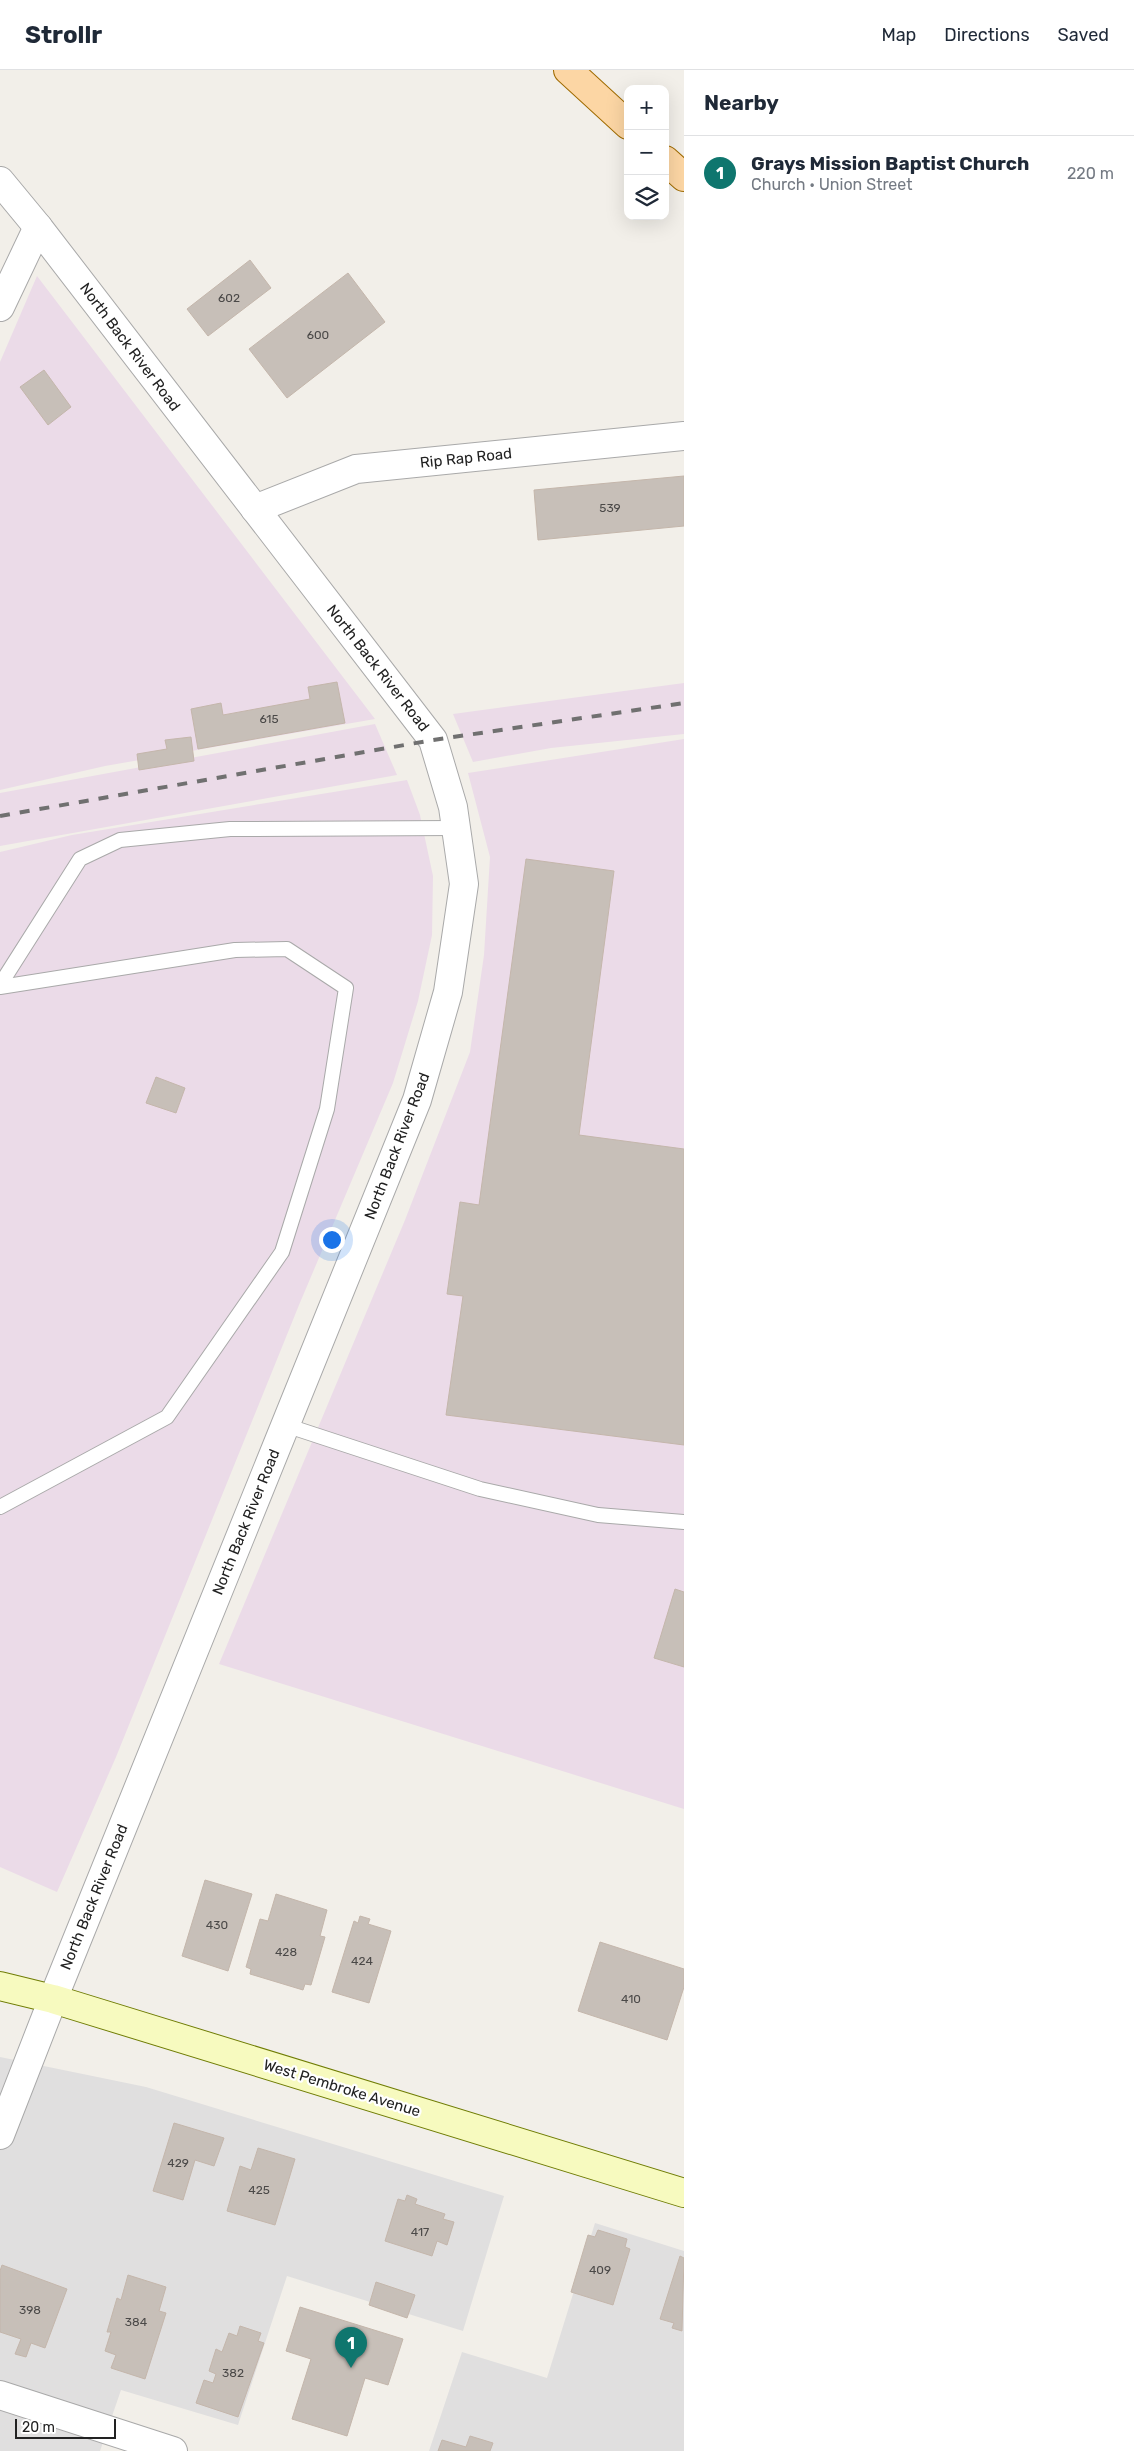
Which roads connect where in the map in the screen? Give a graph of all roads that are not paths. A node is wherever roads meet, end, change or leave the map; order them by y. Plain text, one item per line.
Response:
1 (568, 70) edge
2 (624, 121) edge
3 (669, 164) edge
4 (684, 177) edge
5 (0, 181) edge
6 (38, 227) junction
7 (0, 307) edge
8 (684, 436) edge
9 (256, 509) junction
10 (456, 828) junction
11 (0, 986) edge
12 (285, 1425) junction
13 (0, 1507) edge
14 (684, 1522) edge
15 (0, 1986) edge
16 (53, 1999) junction
17 (0, 2136) edge
18 (684, 2193) edge
19 (0, 2395) edge
20 (172, 2451) edge

1 - 2 main road
3 - 4 main road
5 - 6 street, North Back River Road
6 - 7 street
6 - 9 street, North Back River Road
8 - 9 street, Rip Rap Road
9 - 10 street, North Back River Road
10 - 11 lane
10 - 12 street, North Back River Road
11 - 13 lane
12 - 14 lane
12 - 16 street, North Back River Road
15 - 16 main road, West Pembroke Avenue
16 - 17 street, North Back River Road
16 - 18 main road, West Pembroke Avenue
19 - 20 street

